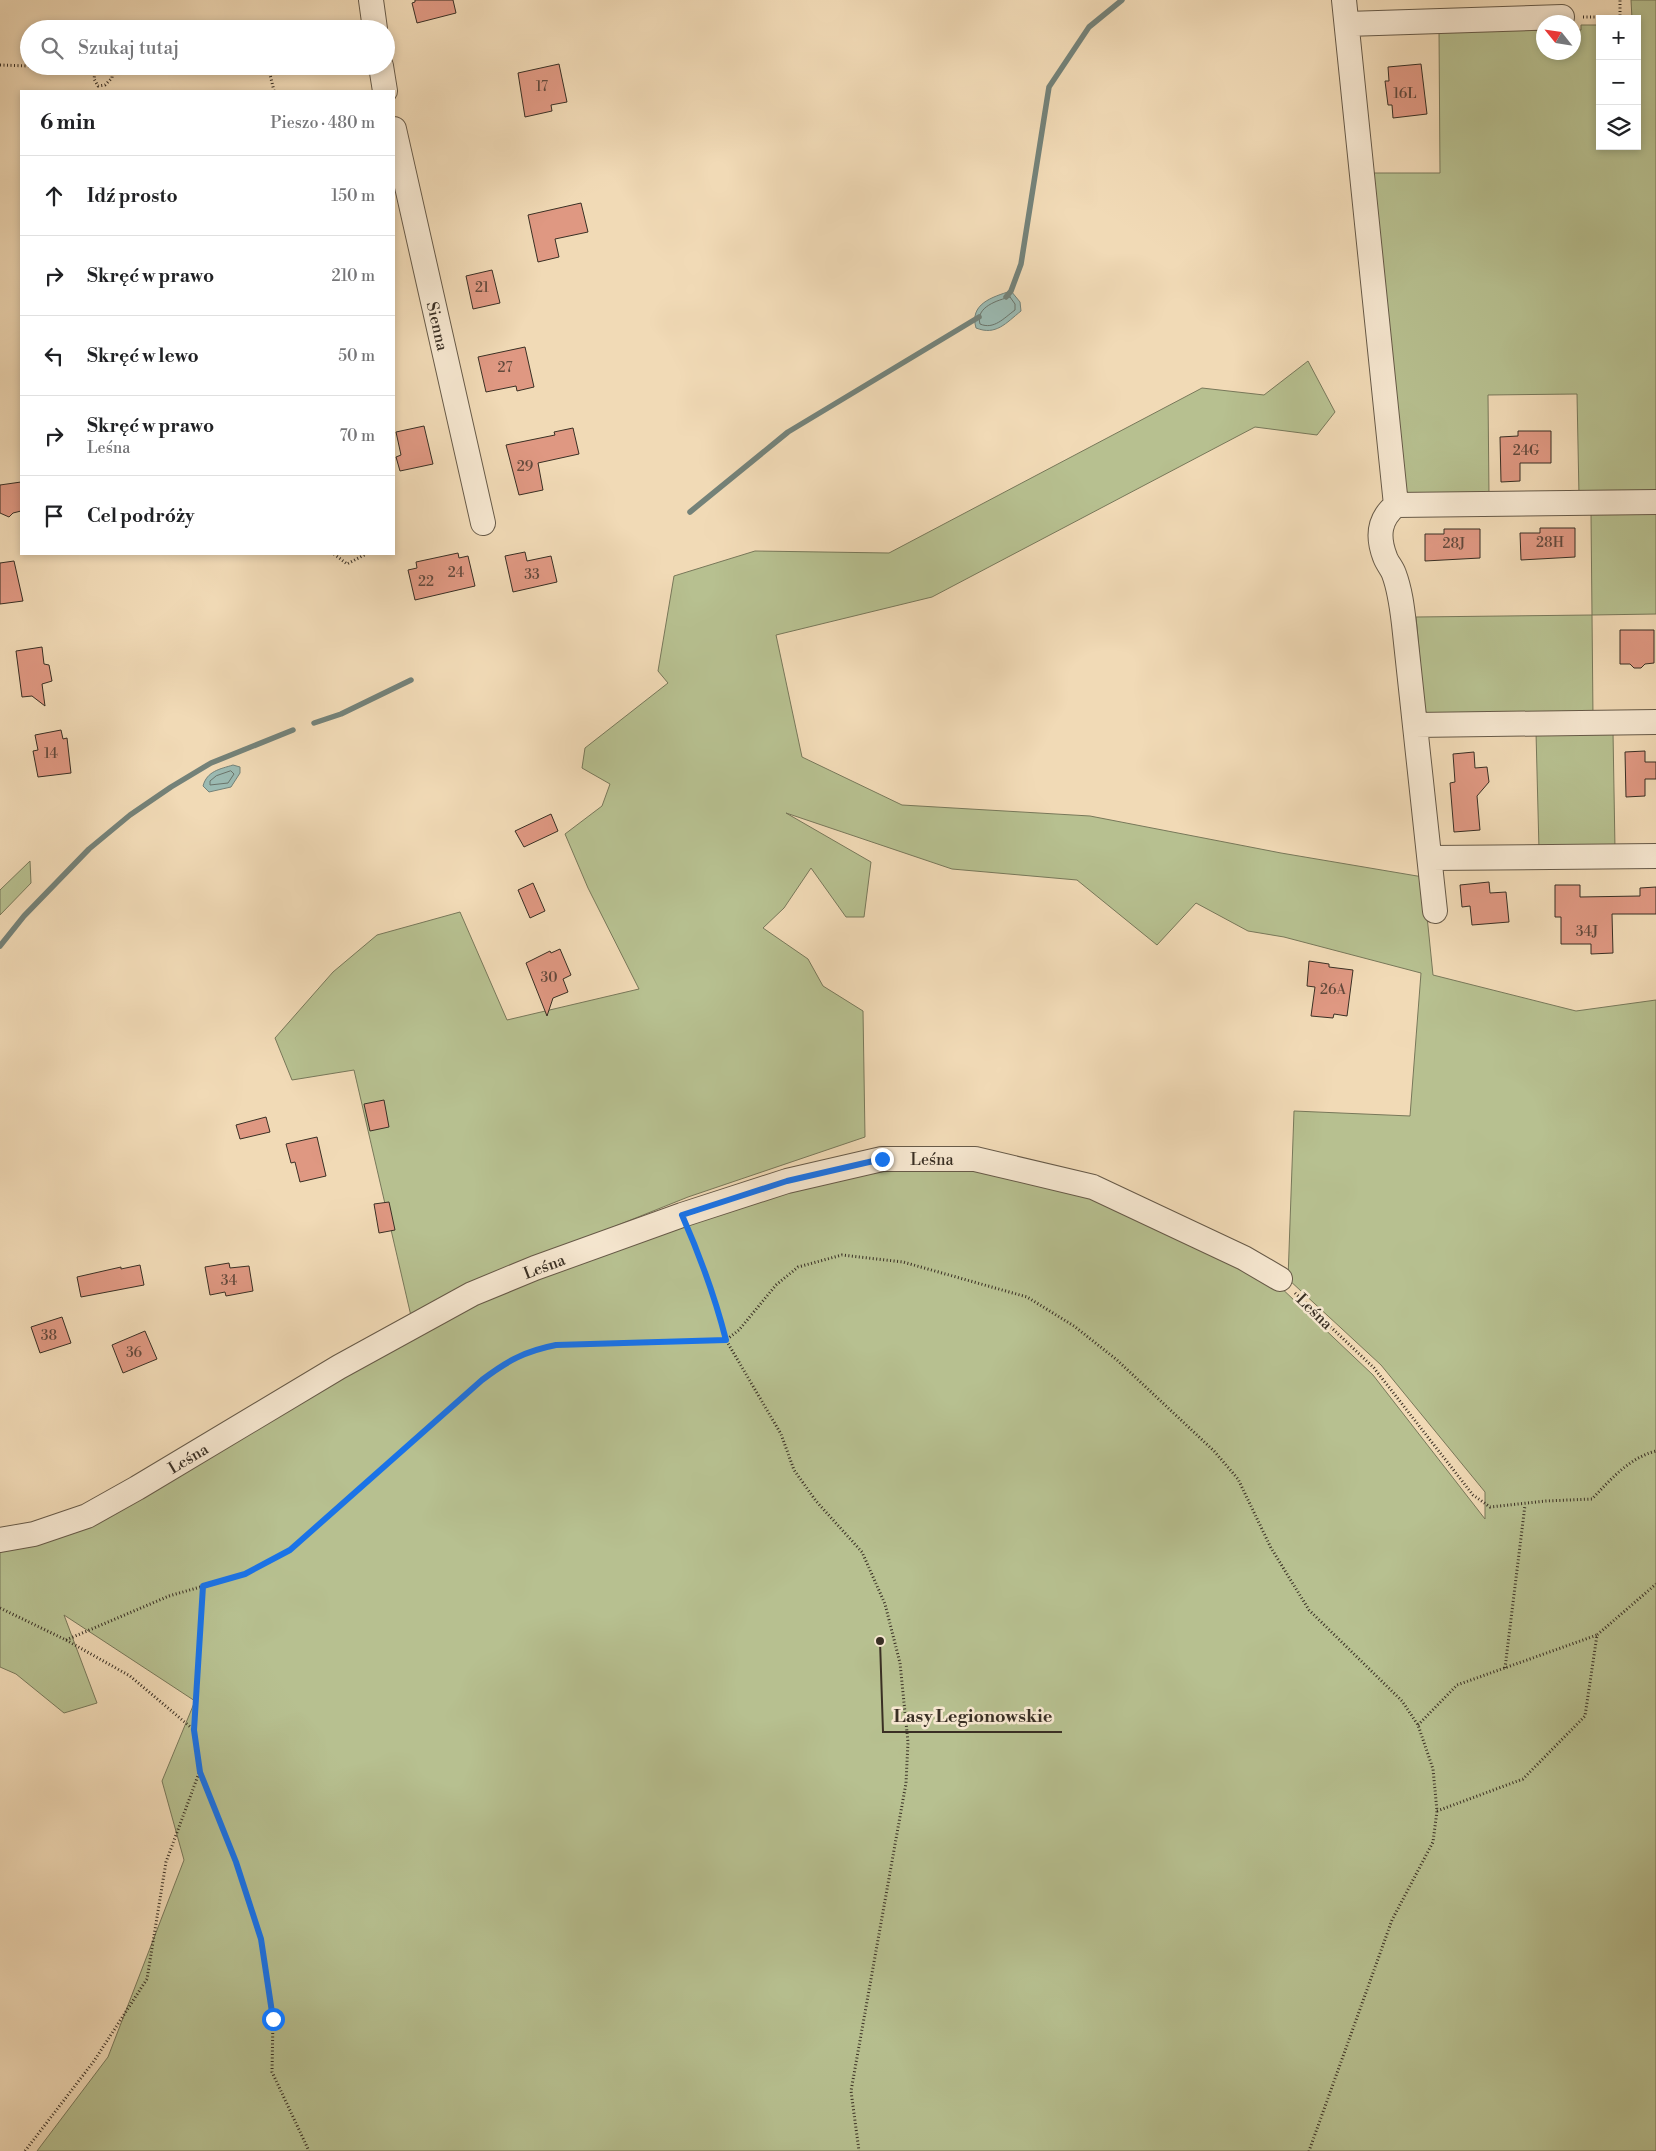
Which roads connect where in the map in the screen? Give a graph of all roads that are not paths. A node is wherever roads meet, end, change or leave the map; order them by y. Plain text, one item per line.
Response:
1 (371, 0) edge
2 (1344, 0) edge
3 (1536, 18) edge
4 (374, 20) edge
5 (1347, 24) junction
6 (382, 75) edge
7 (385, 90) edge
8 (395, 133) edge
9 (1656, 502) edge
10 (1396, 505) junction
11 (483, 523) dead end
12 (1656, 722) edge
13 (1414, 725) junction
14 (1656, 856) edge
15 (1431, 858) junction
16 (1435, 911) dead end
17 (1280, 1279) road end
18 (0, 1540) edge

1 - 4 street
2 - 5 street
3 - 5 street
5 - 10 street
6 - 7 street
8 - 11 street, Sienna
9 - 10 street
10 - 13 street
12 - 13 street
13 - 15 street
14 - 15 street
15 - 16 street
17 - 18 street, Leśna

